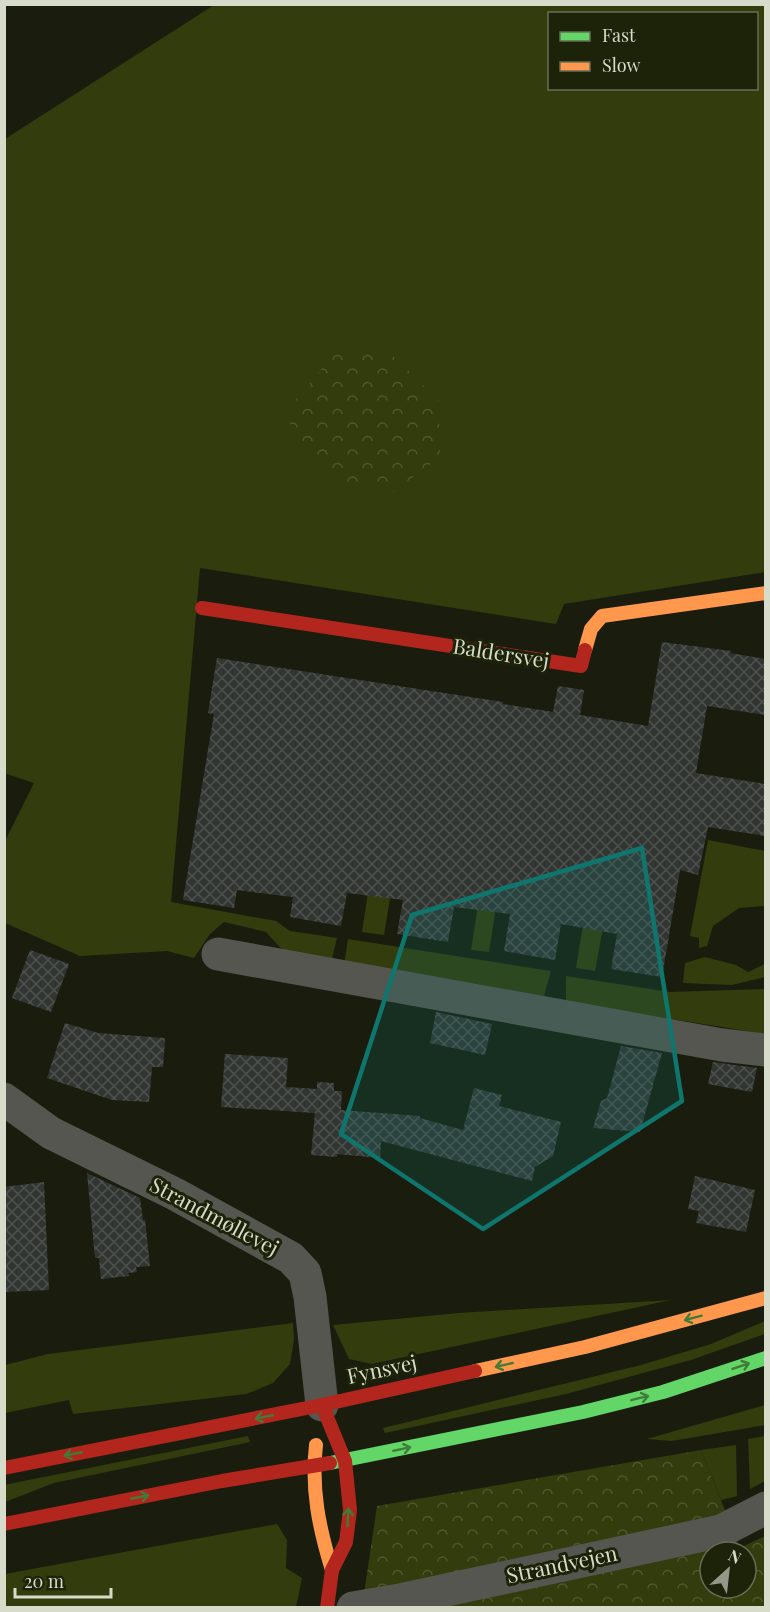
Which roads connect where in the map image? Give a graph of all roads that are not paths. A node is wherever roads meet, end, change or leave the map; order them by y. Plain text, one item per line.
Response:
1 (765, 594) edge
2 (202, 608) dead end
3 (218, 954) dead end
4 (765, 1050) edge
5 (4, 1099) edge
6 (765, 1298) edge
7 (765, 1358) edge
8 (322, 1405) junction
9 (345, 1461) junction
10 (312, 1466) junction
11 (4, 1468) edge
12 (765, 1508) edge
13 (4, 1524) edge
14 (332, 1570) junction
15 (327, 1608) edge
16 (353, 1608) edge

1 - 2 main road, Baldersvej
3 - 4 street
5 - 8 street, Strandmøllevej
6 -> 8 main road, Fynsvej
9 -> 7 main road
8 - 9 main road
8 - 10 main road
8 -> 11 main road, Fynsvej
9 - 10 main road
14 -> 9 main road
13 -> 10 main road
10 - 14 main road
12 - 16 street, Strandvejen
14 - 15 main road

